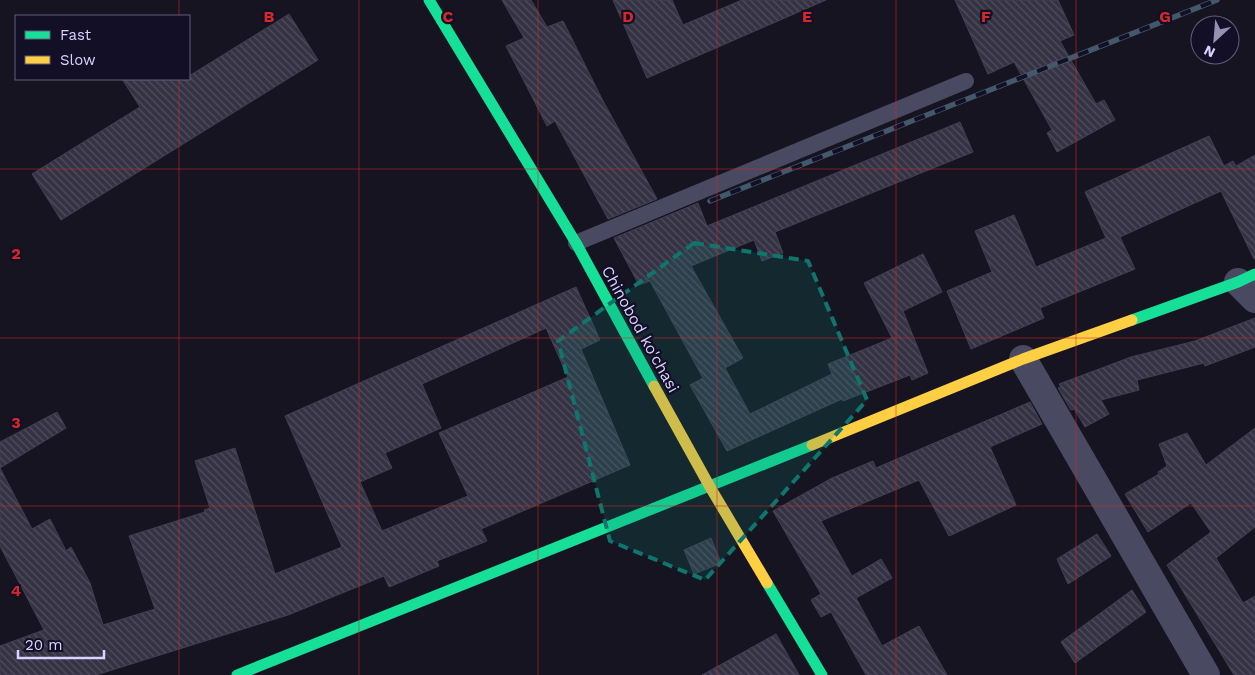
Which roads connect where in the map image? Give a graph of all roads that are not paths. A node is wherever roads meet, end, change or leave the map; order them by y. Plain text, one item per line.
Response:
1 (429, 0) edge
2 (966, 81) dead end
3 (576, 244) junction
4 (1249, 285) edge
5 (1022, 359) junction
6 (710, 487) junction
7 (238, 675) edge
8 (822, 675) edge
9 (1206, 675) edge

1 - 3 street, Chinobod ko'chasi
2 - 3 lane
3 - 6 street, Chinobod ko'chasi
4 - 5 street
5 - 6 street
5 - 9 street
6 - 7 street
6 - 8 street, Chinobod ko'chasi

